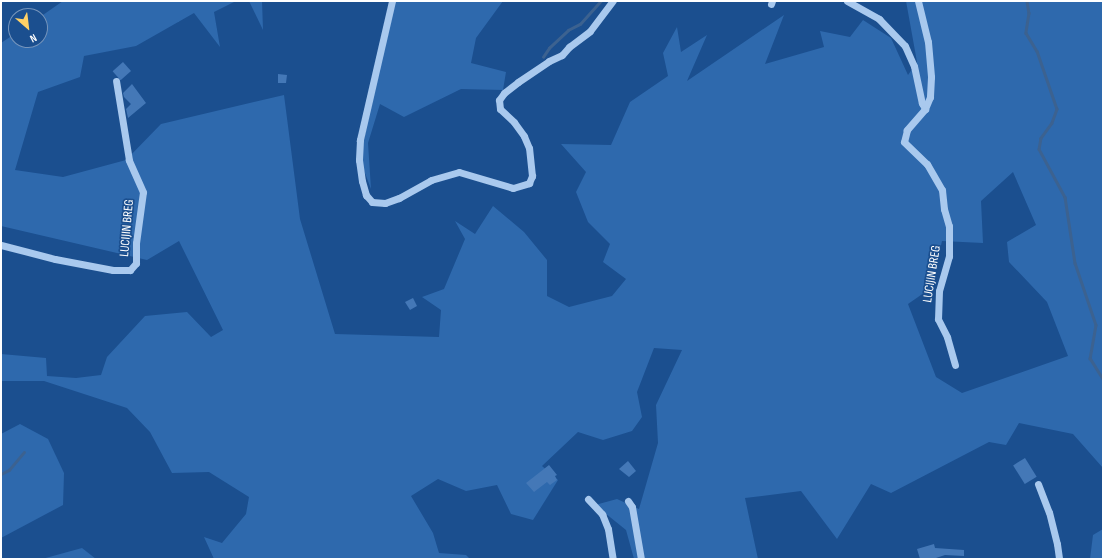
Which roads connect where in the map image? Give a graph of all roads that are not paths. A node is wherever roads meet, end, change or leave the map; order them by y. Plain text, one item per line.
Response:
1 (392, 1) edge
2 (613, 1) edge
3 (847, 1) edge
4 (918, 1) edge
5 (116, 81) dead end
6 (925, 109) junction
7 (1, 245) edge
8 (955, 365) dead end
9 (1038, 484) dead end
10 (588, 499) dead end
11 (628, 500) dead end
12 (613, 559) edge
13 (641, 559) edge
14 (1059, 559) edge

1 - 2 street
3 - 6 street
4 - 6 street, LUCIJIN BREG
5 - 7 street, LUCIJIN BREG
6 - 8 street, LUCIJIN BREG
9 - 14 street
10 - 12 street
11 - 13 street

